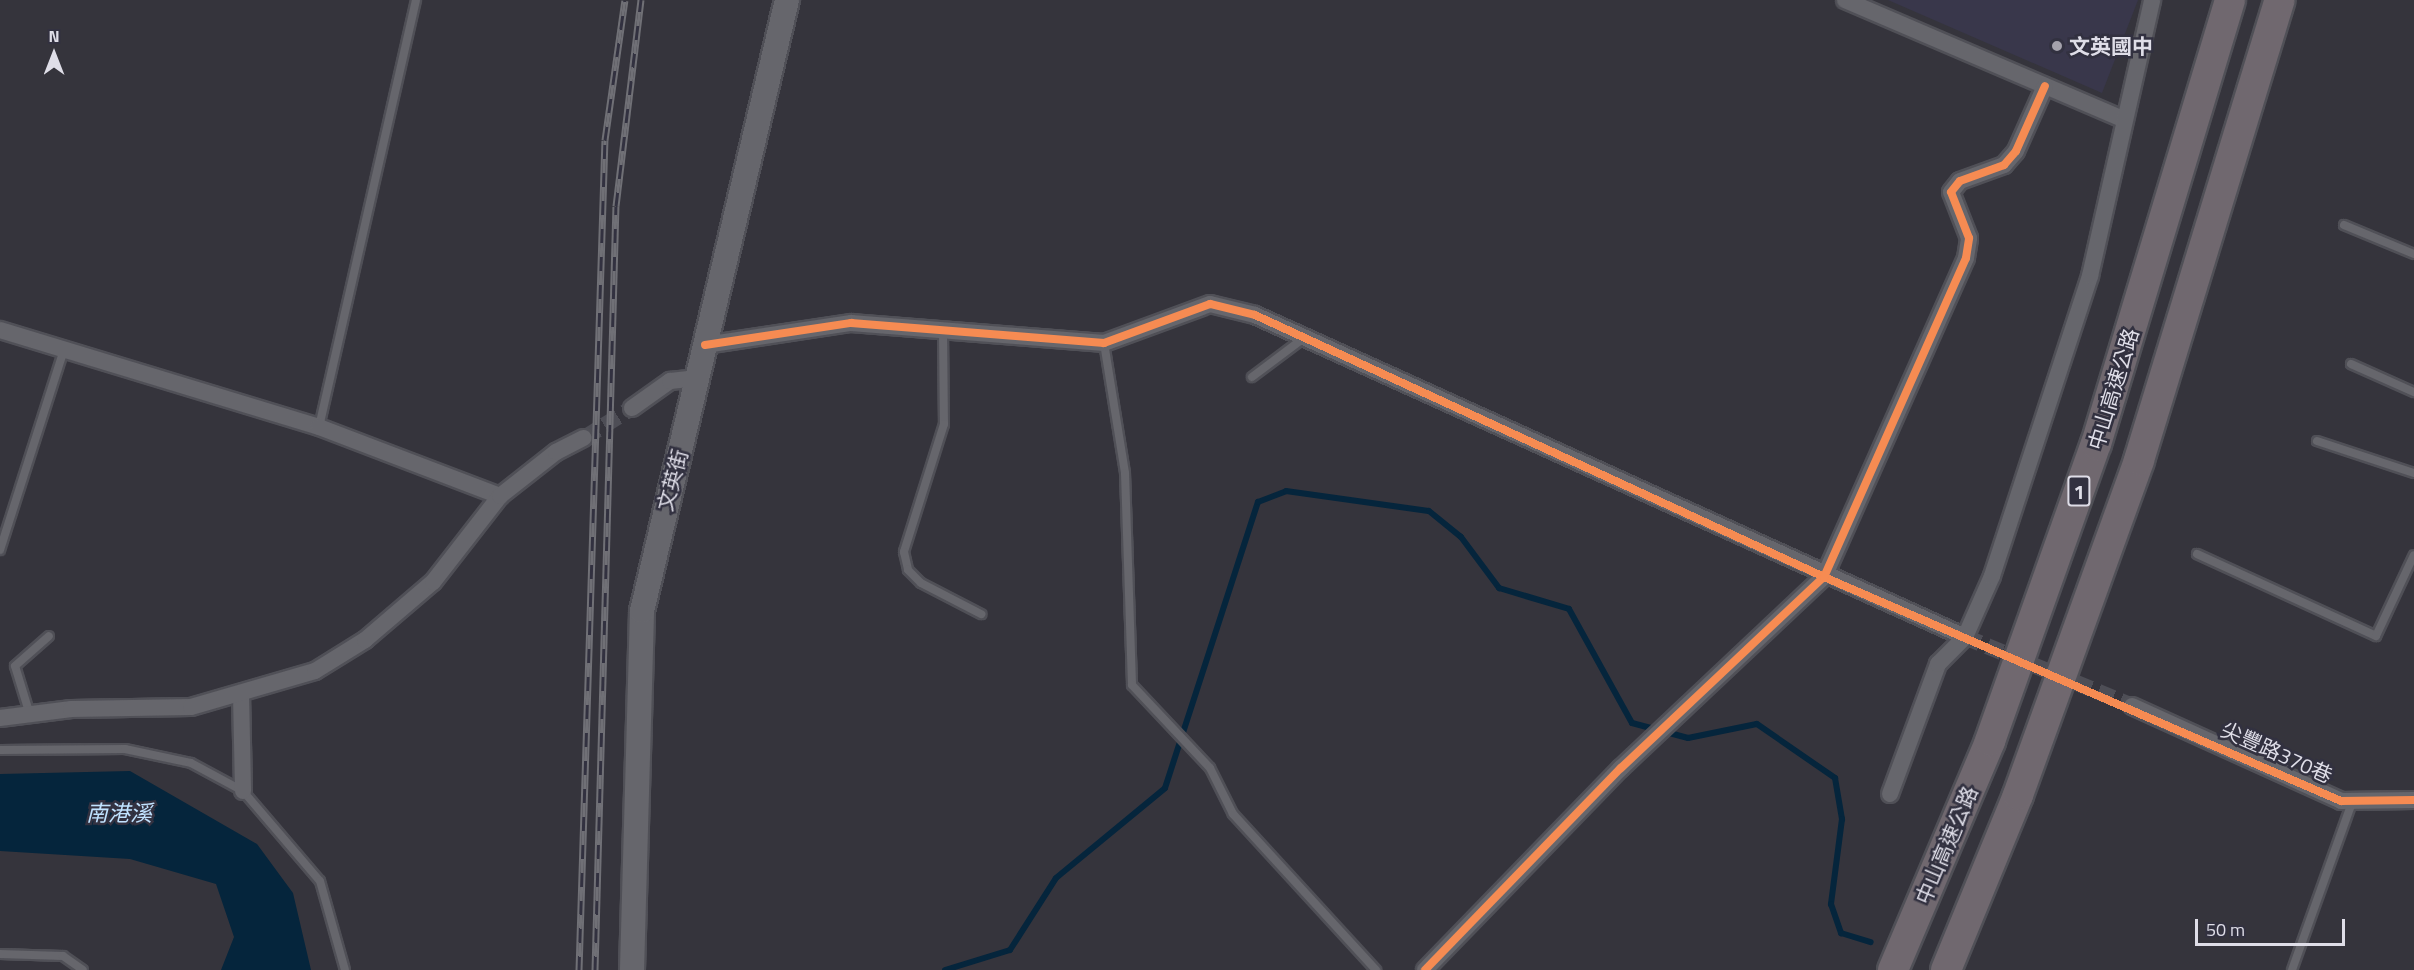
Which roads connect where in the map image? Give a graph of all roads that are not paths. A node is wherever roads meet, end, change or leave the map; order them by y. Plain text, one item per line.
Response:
1 (416, 0) edge
2 (787, 0) edge
3 (1845, 0) edge
4 (2152, 0) edge
5 (2230, 0) edge
6 (2280, 0) edge
7 (2045, 86) junction
8 (2123, 119) junction
9 (2344, 225) dead end
10 (2414, 254) edge
11 (0, 330) edge
12 (944, 333) junction
13 (1304, 338) junction
14 (1104, 344) junction
15 (705, 345) junction
16 (64, 350) junction
17 (2351, 364) dead end
18 (1252, 377) dead end
19 (698, 378) junction
20 (2414, 392) edge
21 (633, 408) tunnel mouth
22 (319, 427) junction
23 (584, 438) tunnel mouth
24 (2317, 441) dead end
25 (2414, 473) edge
26 (500, 496) junction
27 (0, 550) edge
28 (2197, 554) dead end
29 (2414, 555) edge
30 (1824, 577) junction
31 (981, 614) dead end
32 (49, 636) dead end
33 (1965, 637) junction
34 (241, 694) junction
35 (2132, 706) tunnel mouth
36 (30, 715) junction
37 (0, 718) edge
38 (0, 750) edge
39 (243, 791) junction
40 (1890, 794) dead end
41 (2353, 800) junction
42 (2414, 800) edge
43 (0, 954) edge
44 (83, 970) edge
45 (345, 970) edge
46 (632, 970) edge
47 (1376, 970) edge
48 (1425, 970) edge
49 (1893, 970) edge
50 (1946, 970) edge
51 (2292, 970) edge

1 - 22 lane
2 - 15 street, 文英街
3 - 7 street
4 - 8 street
5 - 49 highway, 中山高速公路 / 1
6 - 50 highway, 1
7 - 8 street
7 - 30 street
8 - 33 street
9 - 10 lane
11 - 16 street
12 - 14 street
12 - 15 street
12 - 31 lane
13 - 14 street
13 - 18 lane
13 - 30 street
14 - 47 lane
15 - 19 street, 文英街
16 - 22 street
16 - 27 lane
17 - 20 lane
19 - 21 street
19 - 46 street, 文英街
22 - 26 street
23 - 26 street
24 - 25 lane
26 - 34 street
28 - 29 lane
30 - 33 street
30 - 48 street
32 - 36 lane
33 - 40 street
34 - 36 street
34 - 39 street
35 - 41 street, 尖豐路370巷
36 - 37 street
38 - 39 lane
39 - 45 lane
41 - 42 street, 尖豐路370巷
41 - 51 lane
43 - 44 lane

